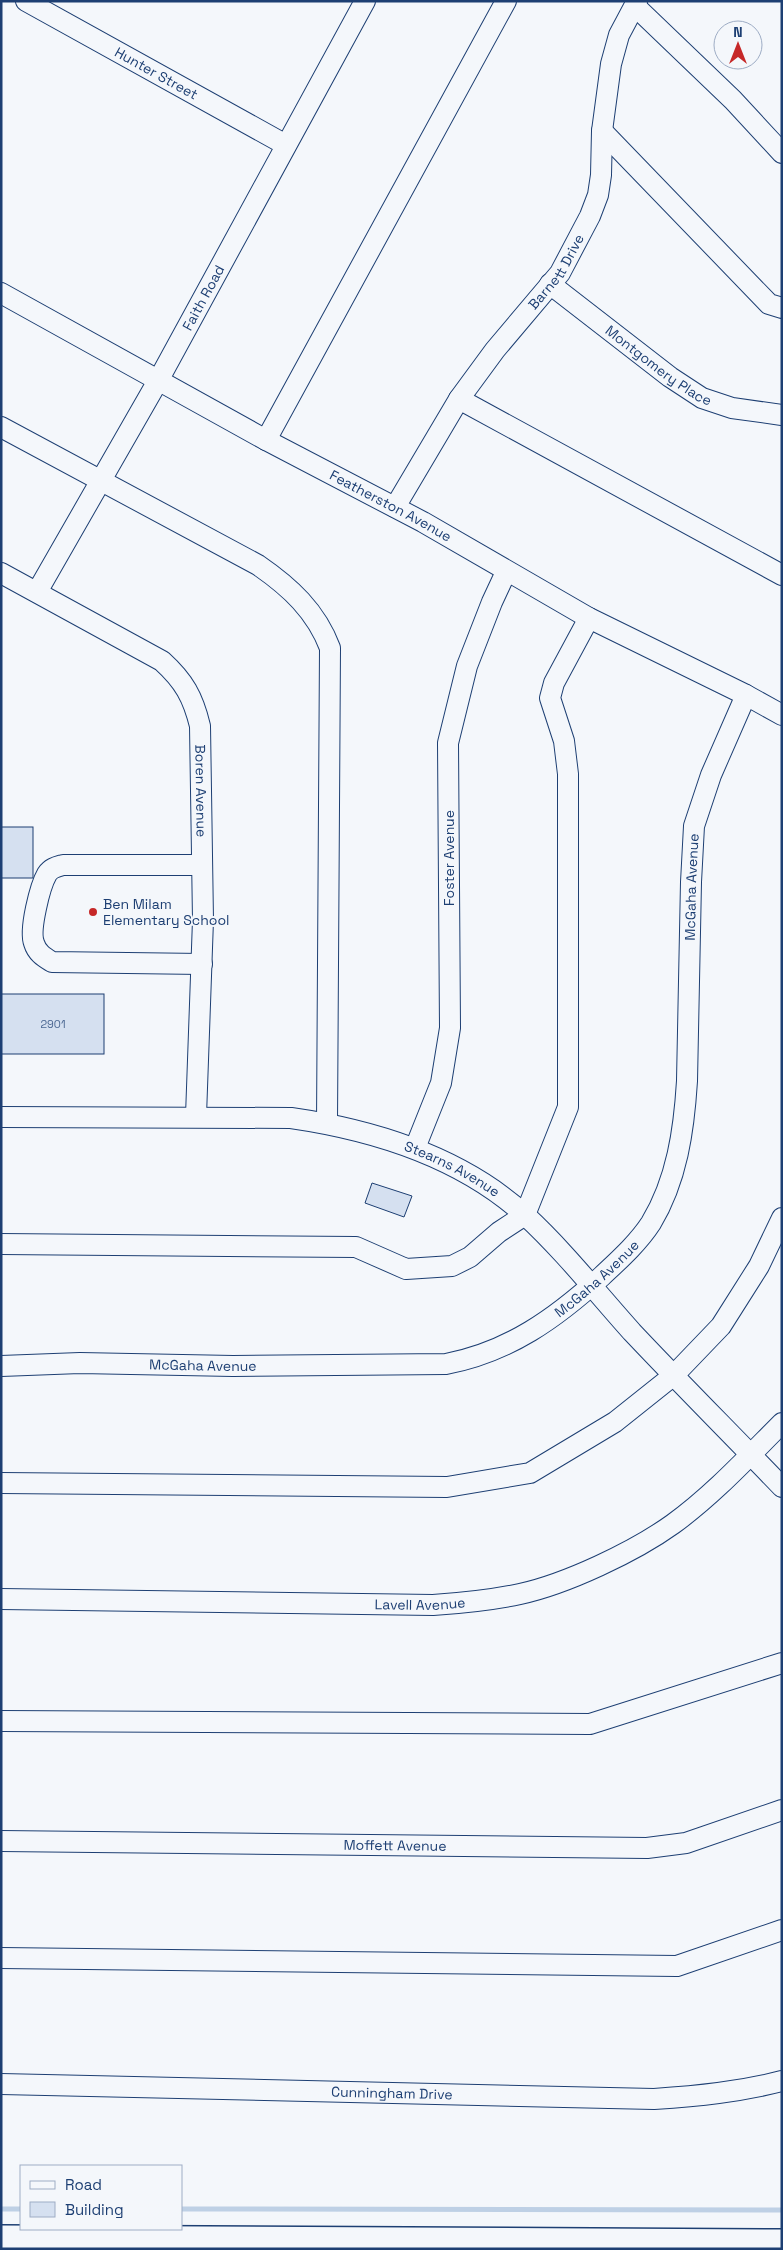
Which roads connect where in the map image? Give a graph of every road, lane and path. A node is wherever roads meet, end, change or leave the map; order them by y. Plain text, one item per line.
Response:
1 (26, 1) edge
2 (365, 1) edge
3 (506, 1) edge
4 (636, 4) edge
5 (602, 131) junction
6 (286, 144) junction
7 (782, 153) edge
8 (550, 284) junction
9 (1, 293) edge
10 (782, 308) edge
11 (159, 380) junction
12 (459, 399) junction
13 (782, 414) edge
14 (1, 427) edge
15 (266, 440) junction
16 (100, 482) junction
17 (395, 507) junction
18 (506, 572) junction
19 (1, 573) edge
20 (782, 575) edge
21 (37, 592) junction
22 (589, 618) junction
23 (746, 695) junction
24 (782, 715) edge
25 (202, 865) junction
26 (202, 964) junction
27 (196, 1116) junction
28 (1, 1117) edge
29 (327, 1123) junction
30 (415, 1148) junction
31 (525, 1216) junction
32 (782, 1218) edge
33 (1, 1244) edge
34 (591, 1285) junction
35 (1, 1366) edge
36 (674, 1375) junction
37 (782, 1423) edge
38 (751, 1454) junction
39 (1, 1483) edge
40 (782, 1487) edge
41 (1, 1599) edge
42 (782, 1663) edge
43 (1, 1721) edge
44 (782, 1810) edge
45 (1, 1841) edge
46 (782, 1930) edge
47 (1, 1958) edge
48 (782, 2080) edge
49 (1, 2084) edge
50 (1, 2238) edge
51 (782, 2242) edge
52 (148, 2244) edge
53 (619, 2245) edge

1 - 6 street, Hunter Street
2 - 6 street, Faith Road
3 - 15 street
4 - 5 street, Barnett Drive
4 - 7 street
5 - 8 street, Barnett Drive
5 - 10 street
6 - 11 street, Faith Road
8 - 12 street, Barnett Drive
8 - 13 street, Montgomery Place
9 - 11 street, Featherston Avenue
11 - 15 street, Featherston Avenue
11 - 16 street, Faith Road
12 - 17 street, Barnett Drive
12 - 20 street
14 - 16 street
15 - 17 street, Featherston Avenue
16 - 21 street, Faith Road
16 - 29 street
17 - 18 street, Featherston Avenue
18 - 22 street, Featherston Avenue
18 - 30 street, Foster Avenue
19 - 21 street, Boren Avenue
21 - 25 street, Boren Avenue
22 - 23 street, Featherston Avenue
22 - 31 street
23 - 24 street, Featherston Avenue
23 - 34 street, McGaha Avenue
25 - 26 street, Boren Avenue
25 - 26 street
26 - 27 street, Boren Avenue
27 - 28 street, Stearns Avenue
27 - 29 street, Stearns Avenue
29 - 30 street, Stearns Avenue
30 - 31 street, Stearns Avenue
31 - 33 street
31 - 34 street, Stearns Avenue
32 - 36 street
34 - 35 street, McGaha Avenue
34 - 36 street, Stearns Avenue
36 - 38 street, Stearns Avenue
36 - 39 street
37 - 38 street, Lavell Avenue
38 - 40 street, Stearns Avenue
38 - 41 street, Lavell Avenue
42 - 43 street
44 - 45 street, Moffett Avenue
46 - 47 street
48 - 49 street, Cunningham Drive
50 - 52 main road
51 - 53 main road
52 - 53 main road

